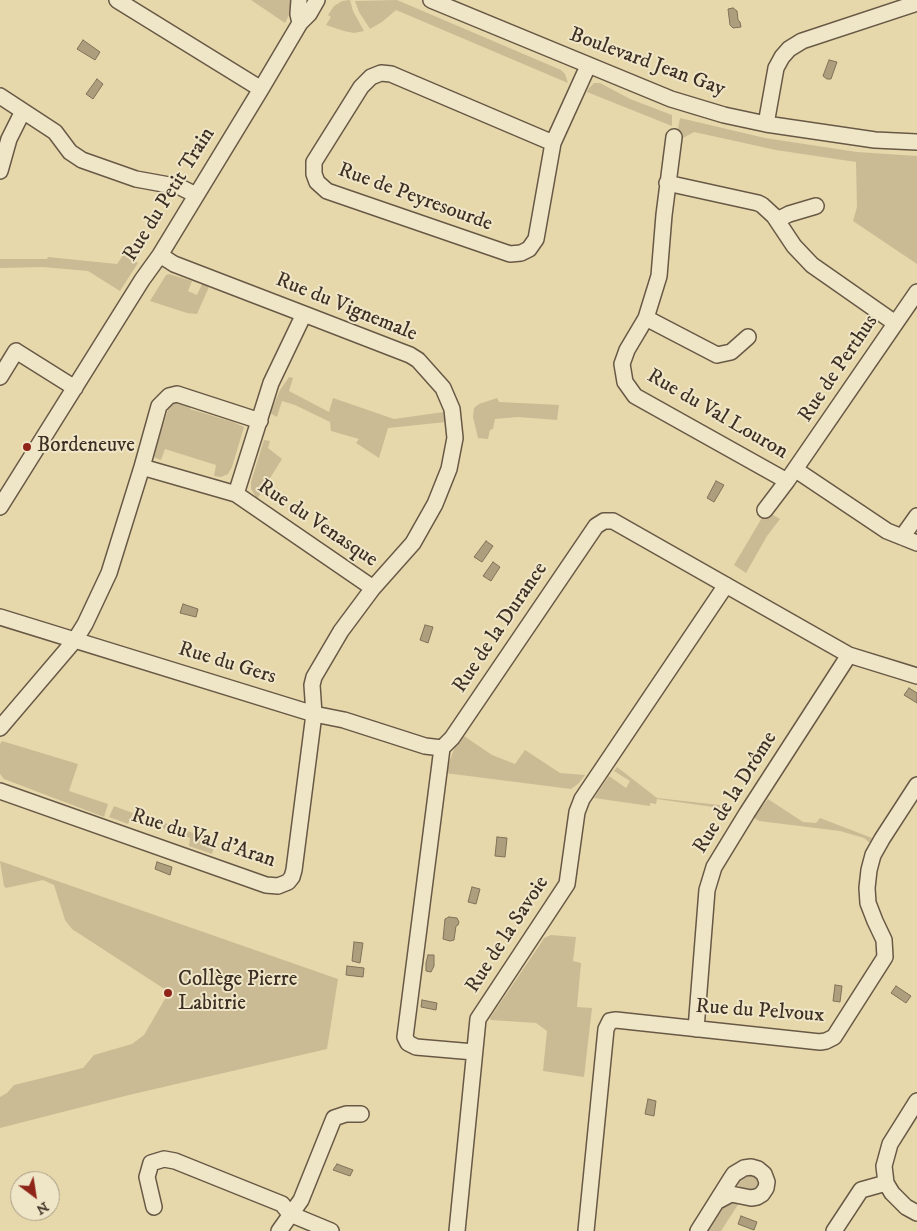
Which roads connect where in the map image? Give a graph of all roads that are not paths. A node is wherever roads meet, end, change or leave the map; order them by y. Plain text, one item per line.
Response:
1 (118, 0) edge
2 (299, 0) edge
3 (317, 0) edge
4 (431, 0) edge
5 (917, 2) edge
6 (300, 23) junction
7 (588, 66) junction
8 (261, 89) junction
9 (0, 96) edge
10 (24, 111) junction
11 (766, 124) junction
12 (674, 137) dead end
13 (917, 142) edge
14 (553, 143) junction
15 (0, 171) edge
16 (667, 183) junction
17 (196, 195) junction
18 (816, 206) dead end
19 (777, 220) junction
20 (160, 255) junction
21 (917, 292) edge
22 (304, 314) junction
23 (646, 318) junction
24 (895, 323) junction
25 (748, 337) dead end
26 (0, 376) edge
27 (75, 388) junction
28 (260, 421) junction
29 (142, 467) junction
30 (792, 476) junction
31 (236, 494) junction
32 (0, 508) edge
33 (766, 510) dead end
34 (917, 516) edge
35 (902, 537) junction
36 (917, 543) edge
37 (726, 585) junction
38 (373, 588) junction
39 (0, 617) edge
40 (75, 640) junction
41 (849, 655) junction
42 (917, 676) edge
43 (314, 714) junction
44 (0, 728) edge
45 (442, 748) junction
46 (917, 785) edge
47 (0, 791) edge
48 (696, 1029) junction
49 (474, 1052) junction
50 (917, 1101) edge
51 (361, 1114) dead end
52 (886, 1183) junction
53 (716, 1202) dead end
54 (154, 1207) dead end
55 (917, 1212) edge
56 (290, 1214) junction
57 (279, 1231) edge
58 (331, 1231) edge
59 (457, 1231) edge
60 (586, 1231) edge
61 (698, 1231) edge
62 (834, 1231) edge

1 - 8 street
2 - 6 street
3 - 6 street, Rue du Petit Train
4 - 7 street, Boulevard Jean Gay
5 - 11 street
6 - 8 street, Rue du Petit Train
7 - 11 street, Boulevard Jean Gay
7 - 14 street, Rue de Peyresourde
8 - 17 street, Rue du Petit Train
9 - 10 street
10 - 15 street
10 - 17 street
11 - 13 street, Boulevard Jean Gay
12 - 16 street, Rue du Val Louron
14 - 14 street, Rue de Peyresourde
16 - 19 street
16 - 23 street, Rue du Val Louron
17 - 20 street, Rue du Petit Train
18 - 19 street
19 - 24 street
20 - 22 street, Rue du Vignemale
20 - 27 street, Rue du Petit Train
21 - 24 street, Rue de Perthus
22 - 28 street, Rue du Venasque
22 - 38 street, Rue du Vignemale
23 - 25 street
23 - 30 street, Rue du Val Louron
24 - 30 street, Rue de Perthus
26 - 27 street
27 - 32 street, Rue du Petit Train
28 - 29 street
28 - 31 street, Rue du Venasque
29 - 31 street, Rue du Venasque
29 - 40 street
30 - 33 street, Rue du Val Louron
30 - 35 street
31 - 38 street, Rue du Venasque
34 - 35 street
35 - 36 street
37 - 41 street, Rue de la Durance
37 - 45 street, Rue de la Durance
37 - 49 street, Rue de la Savoie
38 - 43 street, Rue du Vignemale
39 - 40 street, Rue du Gers
40 - 43 street, Rue du Gers
40 - 44 street
41 - 42 street, Rue de la Durance
41 - 48 street, Rue de la Drôme
43 - 45 street, Rue du Gers
43 - 47 street, Rue du Val d'Aran
45 - 49 street
46 - 48 street, Rue du Pelvoux
48 - 60 street, Rue du Pelvoux
49 - 59 street, Rue de la Savoie
50 - 52 street
51 - 56 street
52 - 55 street
52 - 62 street
53 - 61 street
54 - 56 street
56 - 57 street
56 - 58 street

